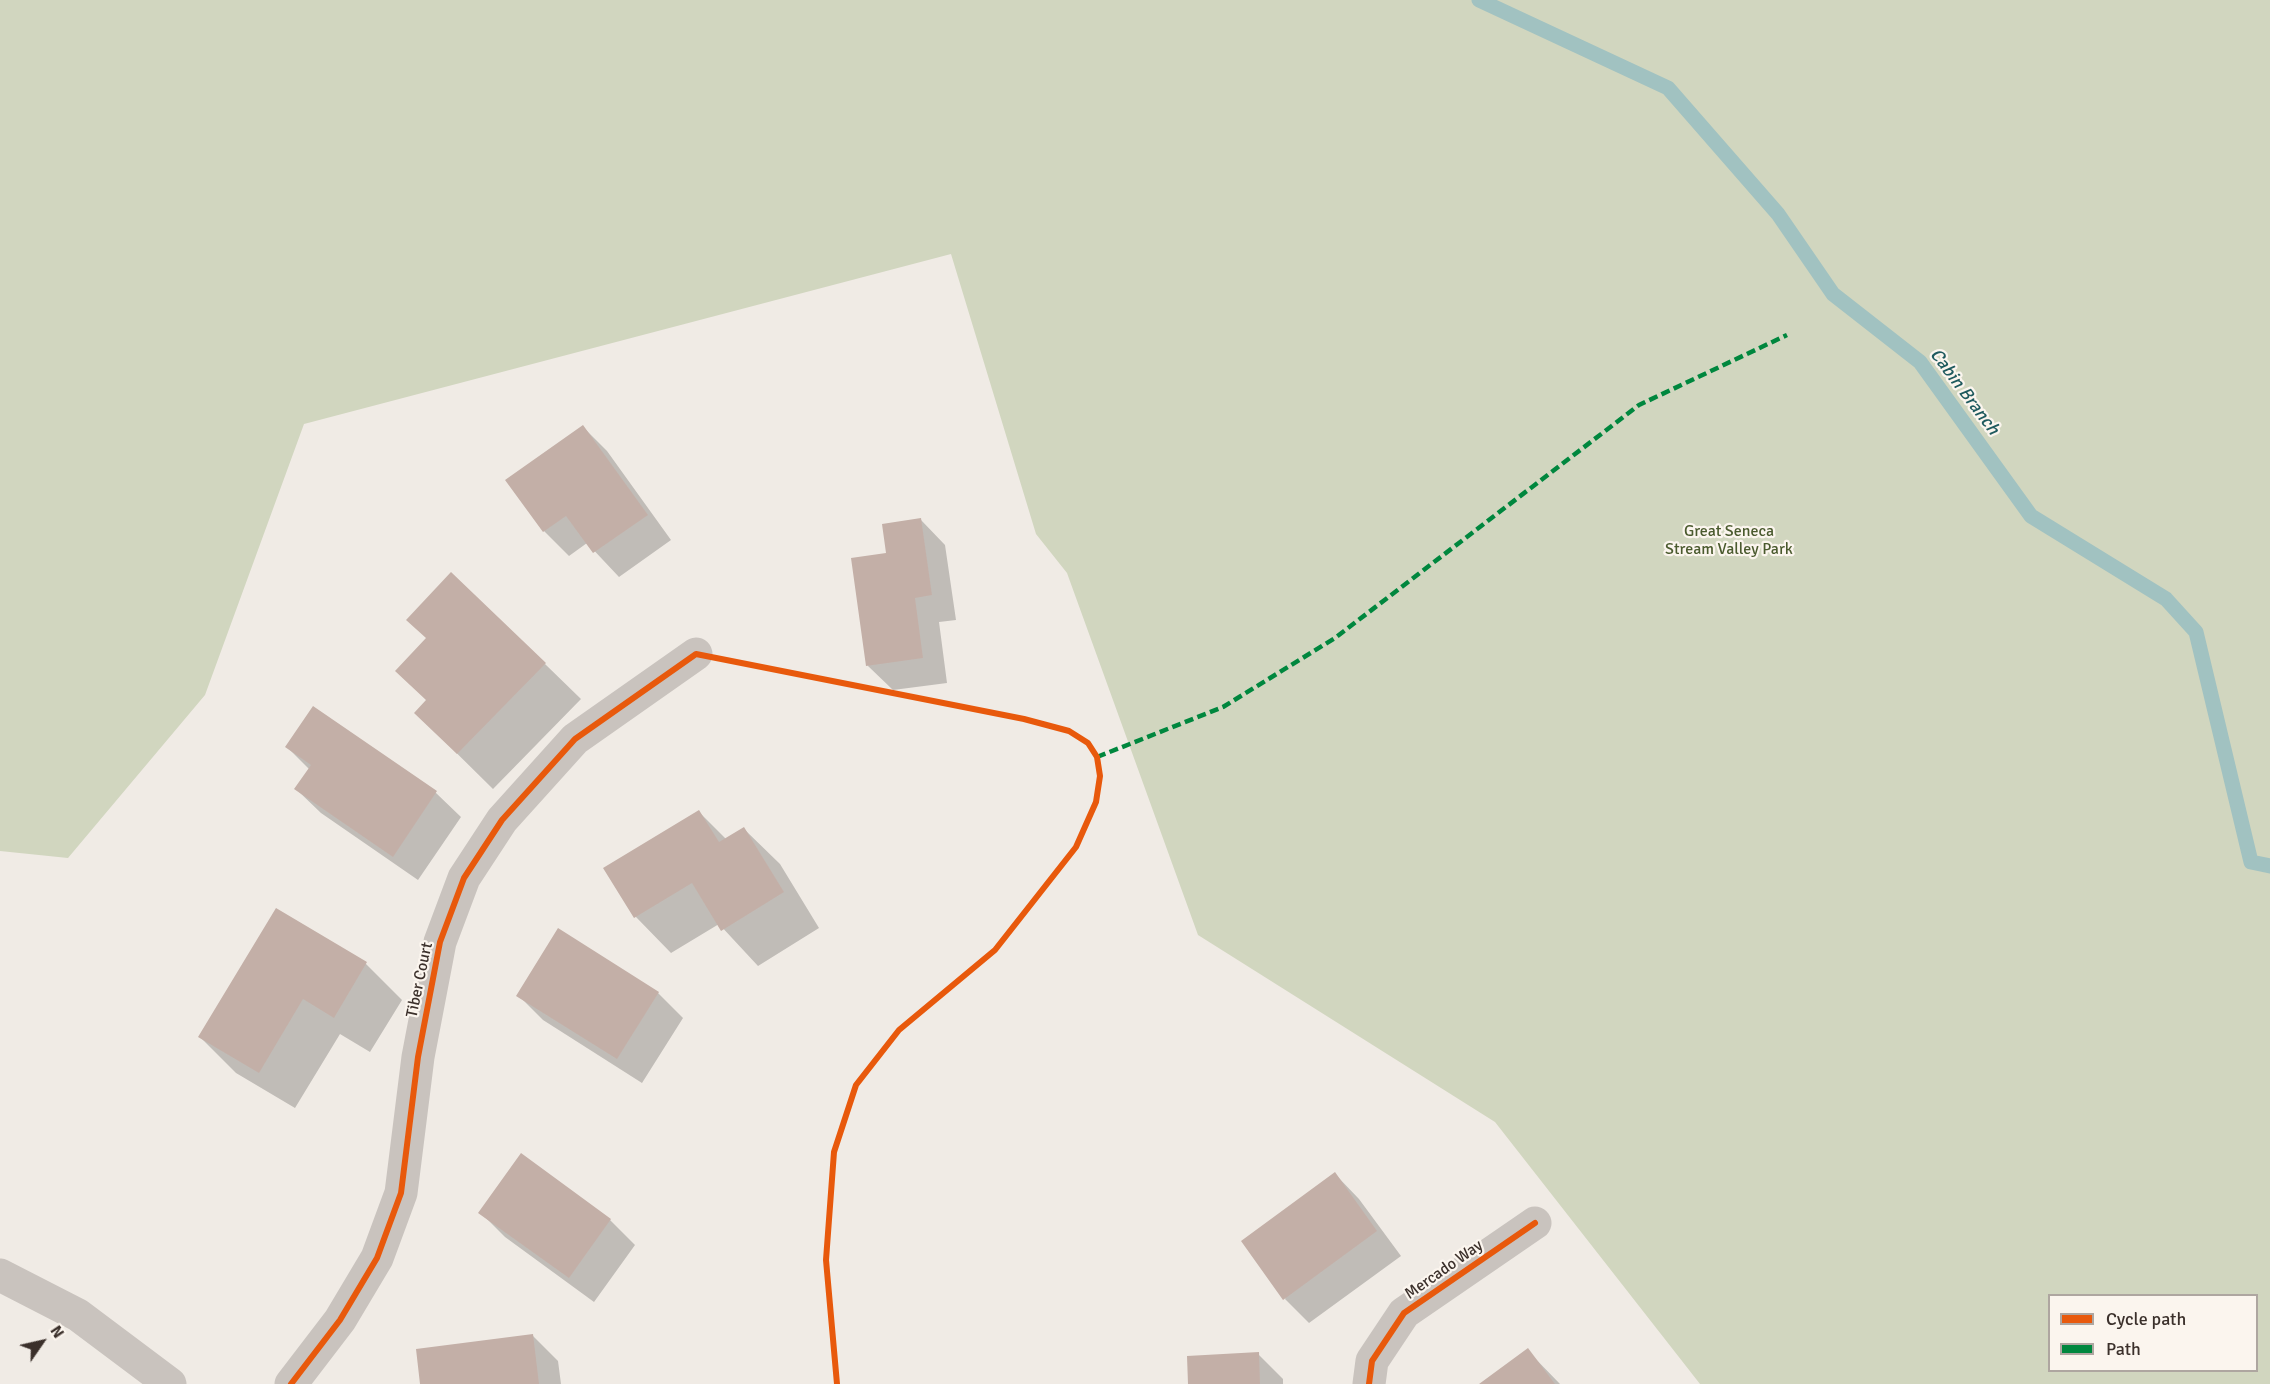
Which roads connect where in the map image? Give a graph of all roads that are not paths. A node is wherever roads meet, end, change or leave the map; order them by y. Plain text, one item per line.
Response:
1 (696, 654) dead end
2 (1535, 1223) dead end
3 (0, 1275) edge
4 (170, 1384) edge
5 (291, 1384) edge
6 (1369, 1384) edge

1 - 5 street, Tiber Court
2 - 6 street, Mercado Way
3 - 4 street

